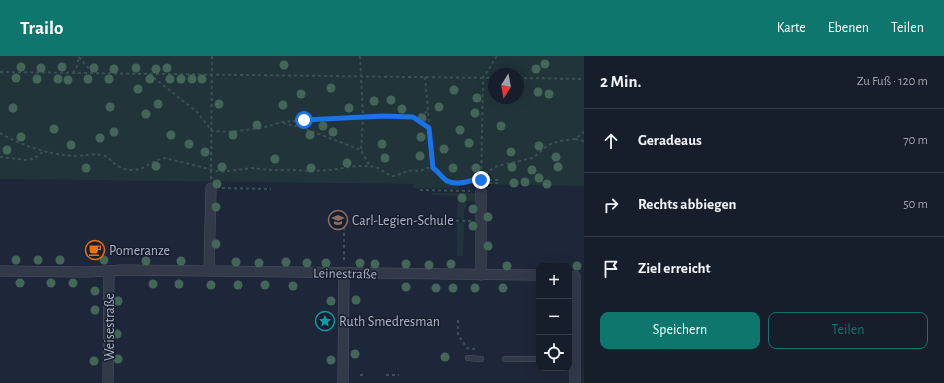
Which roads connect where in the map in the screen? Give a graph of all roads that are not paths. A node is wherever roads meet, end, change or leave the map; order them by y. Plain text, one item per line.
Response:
1 (482, 184) road end
2 (210, 188) dead end
3 (0, 271) edge
4 (109, 271) junction
5 (210, 271) junction
6 (344, 273) junction
7 (480, 275) junction
8 (536, 275) edge
9 (576, 276) edge
10 (468, 358) dead end
11 (481, 359) dead end
12 (505, 359) dead end
13 (536, 359) dead end
14 (572, 359) edge
15 (108, 383) edge
16 (343, 383) edge
17 (576, 383) edge

1 - 7 street
2 - 5 street
3 - 4 street, Leinestraße
4 - 5 street, Leinestraße
4 - 15 street, Weisestraße
5 - 6 street, Leinestraße
6 - 7 street, Leinestraße
6 - 16 street
7 - 8 street, Leinestraße
9 - 14 street
10 - 11 lane
12 - 13 lane
14 - 17 street

